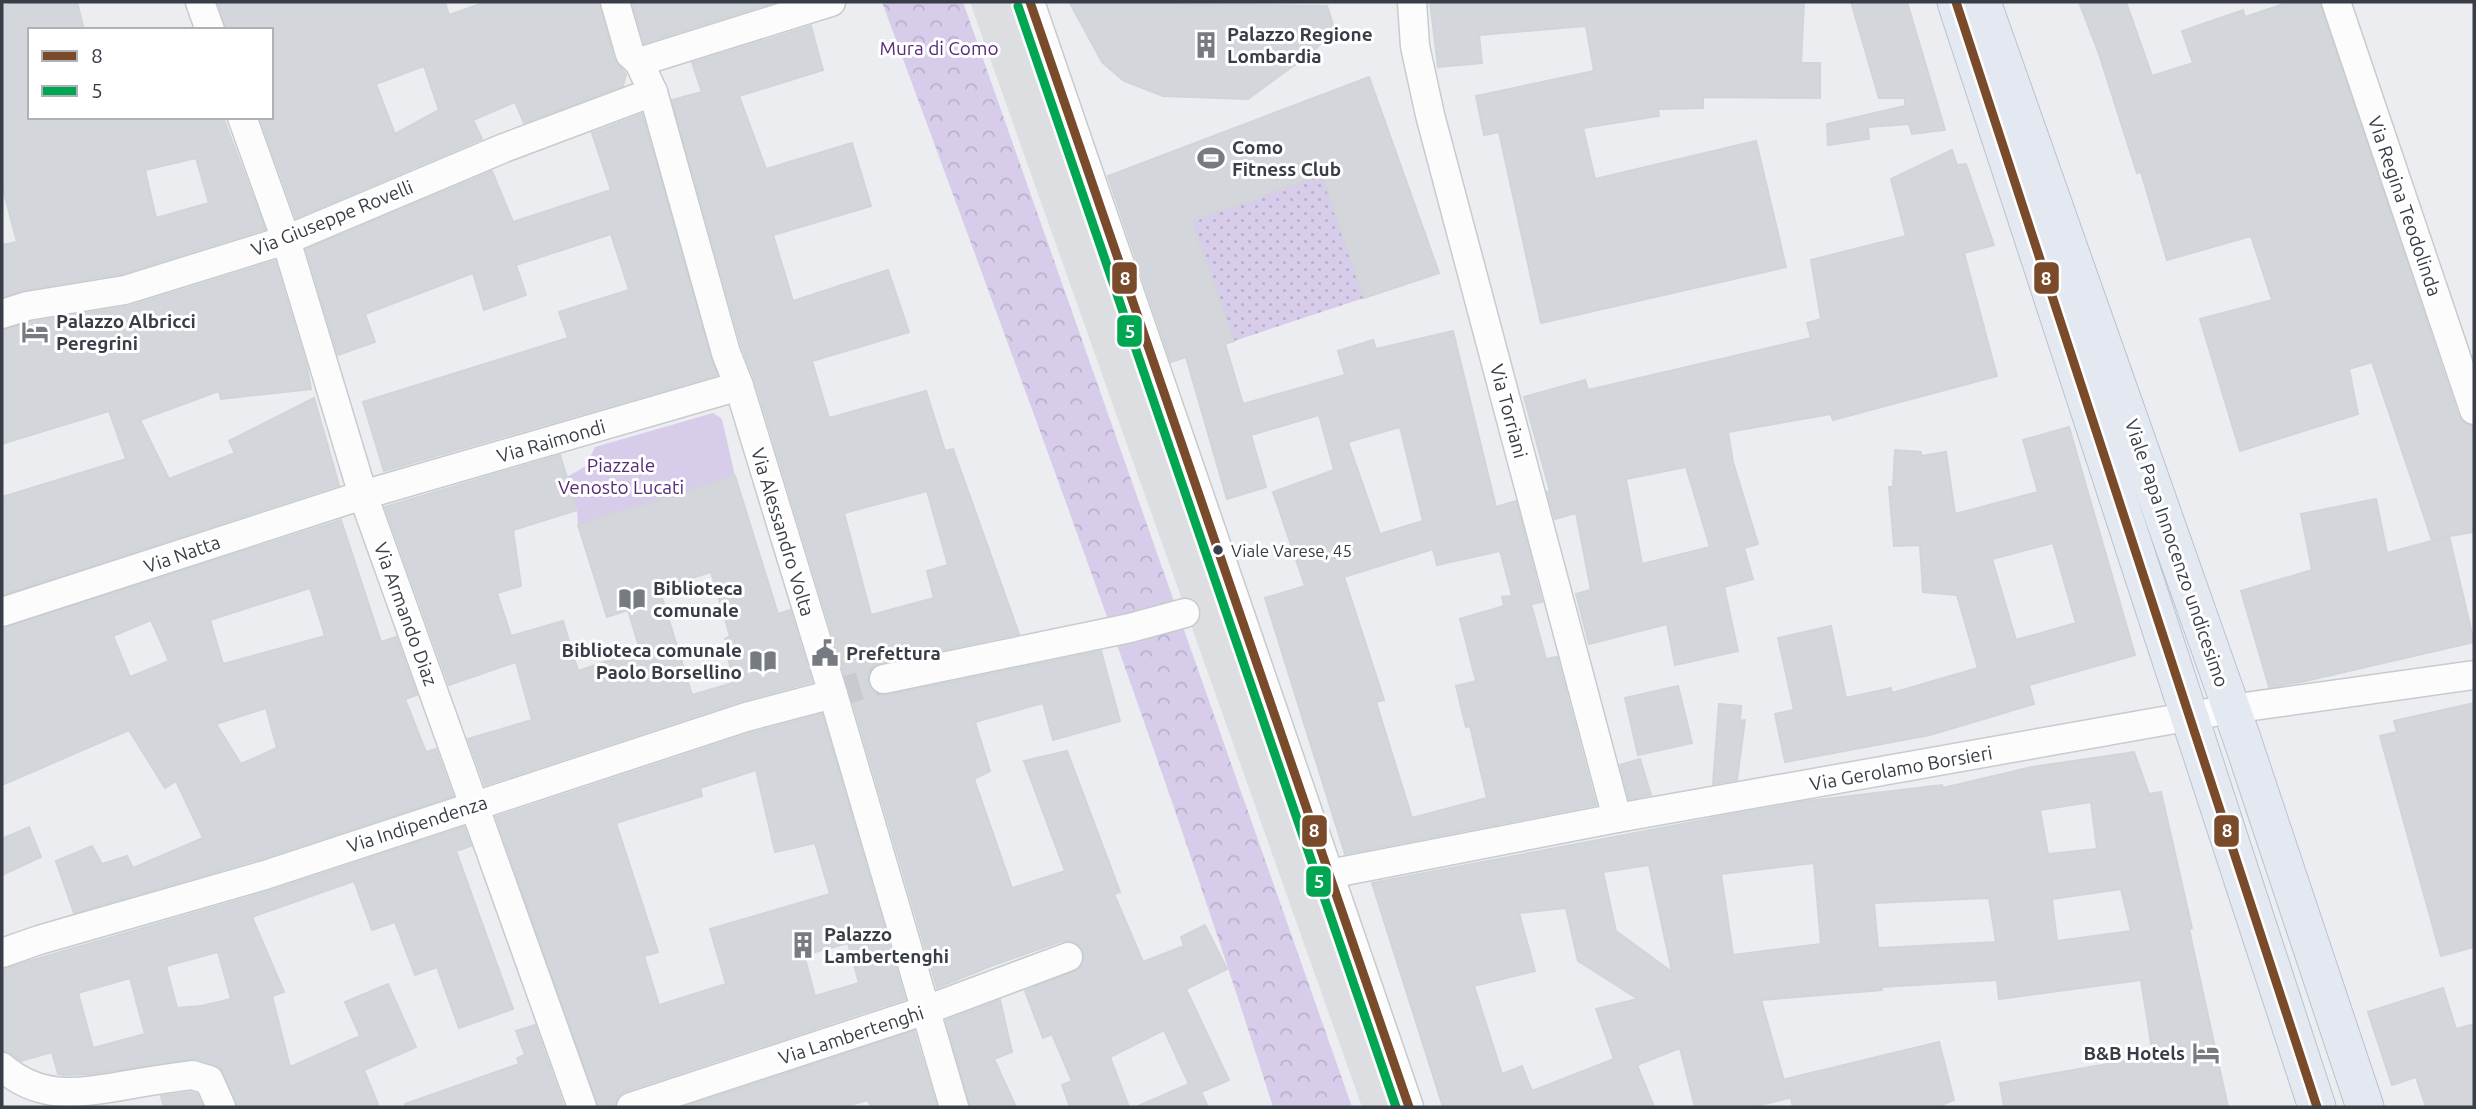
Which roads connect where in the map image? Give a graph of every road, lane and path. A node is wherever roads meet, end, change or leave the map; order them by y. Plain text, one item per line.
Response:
1 (200, 2) edge
2 (615, 2) edge
3 (831, 2) edge
4 (1030, 2) edge
5 (1412, 2) edge
6 (1956, 2) edge
7 (1982, 2) edge
8 (2336, 2) edge
9 (209, 28) edge
10 (639, 62) junction
11 (653, 92) junction
12 (243, 119) edge
13 (286, 240) junction
14 (2, 314) edge
15 (739, 386) junction
16 (2474, 410) edge
17 (363, 495) junction
18 (2, 612) edge
19 (1185, 613) dead end
20 (2474, 675) edge
21 (884, 679) tunnel mouth
22 (833, 694) junction
23 (2231, 709) junction
24 (2189, 717) junction
25 (474, 804) junction
26 (1617, 818) junction
27 (1329, 874) junction
28 (2, 953) edge
29 (1068, 957) dead end
30 (926, 1010) junction
31 (2, 1067) edge
32 (221, 1107) edge
33 (582, 1107) edge
34 (631, 1107) edge
35 (954, 1107) edge
36 (1409, 1107) edge
37 (2317, 1107) edge
38 (2365, 1107) edge

1 - 9 street
2 - 10 street, Via Alessandro Volta
3 - 10 street
4 - 27 street
5 - 26 street, Via Torriani
6 - 24 main road, Viale Papa Innocenzo undicesimo
7 - 23 main road, Viale Papa Innocenzo undicesimo
8 - 16 street, Via Regina Teodolinda
10 - 11 street, Via Alessandro Volta
11 - 13 street, Via Giuseppe Rovelli
11 - 15 street, Via Alessandro Volta
12 - 13 street, Via Armando Diaz
13 - 14 street, Via Giuseppe Rovelli
13 - 17 street, Via Armando Diaz
15 - 17 street, Via Raimondi
15 - 22 street, Via Alessandro Volta
17 - 18 street, Via Natta
17 - 25 street, Via Armando Diaz
19 - 21 street
20 - 23 street, Via Gerolamo Borsieri
22 - 25 street, Via Indipendenza
22 - 30 street, Via Alessandro Volta
23 - 24 street, Via Gerolamo Borsieri
23 - 38 main road, Viale Papa Innocenzo undicesimo
24 - 26 street, Via Gerolamo Borsieri
24 - 37 main road, Viale Papa Innocenzo undicesimo
25 - 28 street, Via Indipendenza
25 - 33 street, Via Armando Diaz
26 - 27 street, Via Gerolamo Borsieri
27 - 36 street
29 - 30 street, Via Lambertenghi
30 - 34 street, Via Lambertenghi
30 - 35 street, Via Alessandro Volta
31 - 32 street

